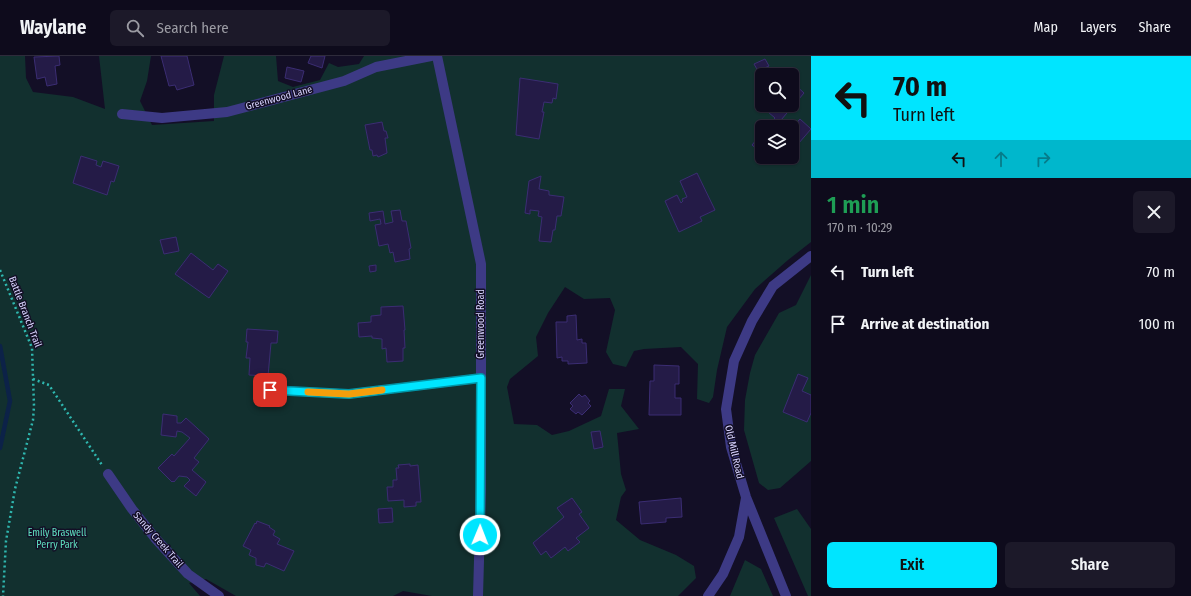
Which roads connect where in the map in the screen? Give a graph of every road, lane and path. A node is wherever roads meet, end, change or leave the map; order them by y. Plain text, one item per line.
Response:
1 (431, 56) edge
2 (437, 56) edge
3 (122, 114) dead end
4 (811, 256) edge
5 (0, 270) edge
6 (481, 378) junction
7 (33, 379) junction
8 (270, 390) dead end
9 (108, 474) joint
10 (746, 497) junction
11 (3, 596) edge
12 (219, 596) edge
13 (478, 596) edge
14 (708, 596) edge
15 (786, 596) edge

1 - 3 street, Greenwood Lane
2 - 6 street, Greenwood Road
4 - 10 street, Old Mill Road
5 - 7 path, Battle Branch Trail
6 - 8 lane
6 - 13 street, Greenwood Road
7 - 9 path
7 - 11 path, Battle Branch Trail
9 - 12 street, Sandy Creek Trail
10 - 14 street
10 - 15 street, Old Mill Road

